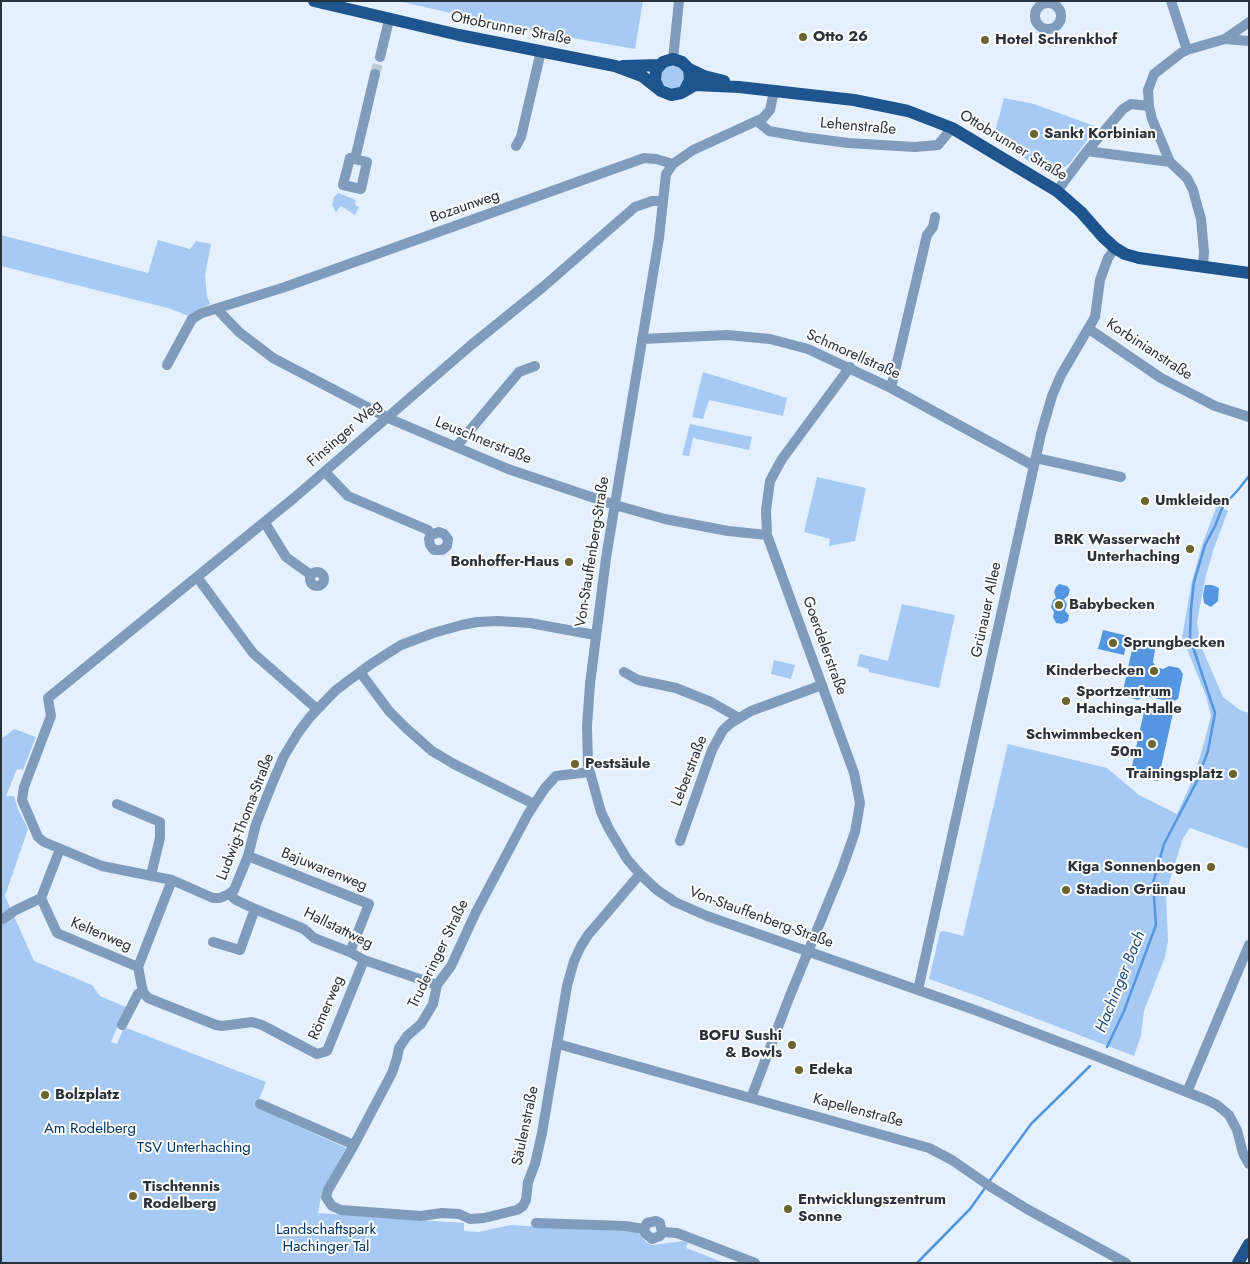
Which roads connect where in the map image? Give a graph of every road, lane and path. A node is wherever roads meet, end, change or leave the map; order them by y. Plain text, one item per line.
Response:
1 (314, 1) edge
2 (679, 1) edge
3 (1171, 1) edge
4 (389, 20) junction
5 (1249, 22) edge
6 (1225, 39) junction
7 (1249, 41) edge
8 (1187, 50) junction
9 (541, 51) junction
10 (380, 57) tunnel mouth
11 (673, 59) junction
12 (660, 65) junction
13 (615, 66) junction
14 (689, 69) junction
15 (376, 74) tunnel mouth
16 (658, 87) junction
17 (739, 87) junction
18 (685, 90) junction
19 (774, 91) junction
20 (1149, 106) junction
21 (758, 122) junction
22 (952, 128) junction
23 (516, 146) dead end
24 (1087, 151) junction
25 (354, 159) dead end
26 (1170, 162) junction
27 (673, 164) junction
28 (1057, 191) junction
29 (663, 201) junction
30 (935, 217) dead end
31 (1115, 248) junction
32 (1203, 266) junction
33 (1249, 274) edge
34 (217, 309) junction
35 (1089, 329) junction
36 (642, 339) junction
37 (168, 365) dead end
38 (535, 366) dead end
39 (850, 367) junction
40 (891, 388) junction
41 (1249, 417) edge
42 (388, 418) junction
43 (456, 447) junction
44 (1035, 462) junction
45 (325, 472) junction
46 (1121, 478) dead end
47 (615, 505) junction
48 (265, 523) junction
49 (767, 534) junction
50 (431, 535) dead end
51 (311, 575) dead end
52 (197, 578) junction
53 (595, 636) junction
54 (360, 672) junction
55 (624, 672) dead end
56 (822, 685) junction
57 (48, 698) joint
58 (317, 710) junction
59 (739, 718) junction
60 (589, 772) junction
61 (117, 804) dead end
62 (534, 804) junction
63 (680, 841) dead end
64 (60, 849) junction
65 (248, 856) junction
66 (640, 874) junction
67 (151, 875) junction
68 (172, 880) junction
69 (229, 894) junction
70 (42, 898) junction
71 (255, 909) junction
72 (3, 919) dead end
73 (213, 942) dead end
74 (1249, 945) edge
75 (350, 952) junction
76 (809, 952) junction
77 (364, 960) junction
78 (138, 967) junction
79 (437, 986) junction
80 (918, 990) junction
81 (143, 992) junction
82 (122, 1025) dead end
83 (558, 1044) junction
84 (1187, 1092) junction
85 (751, 1098) junction
86 (260, 1104) dead end
87 (354, 1145) junction
88 (1249, 1164) edge
89 (328, 1201) joint
90 (536, 1223) dead end
91 (1249, 1244) edge
92 (755, 1263) edge
93 (1126, 1263) edge
94 (1238, 1263) edge

1 - 4 main road, Ottobrunner Straße
2 - 11 street
3 - 8 street
4 - 9 main road, Ottobrunner Straße
4 - 10 street
5 - 6 street
6 - 7 street
6 - 8 street
8 - 20 street
9 - 13 main road, Ottobrunner Straße
9 - 23 street
11 - 12 main road, Ottobrunner Straße
11 - 14 main road, Ottobrunner Straße
12 - 13 main road, Ottobrunner Straße
12 - 16 main road
13 - 16 main road, Ottobrunner Straße
14 - 17 main road, Ottobrunner Straße
14 - 18 main road
15 - 25 street
16 - 18 main road, Ottobrunner Straße
17 - 18 main road, Ottobrunner Straße
17 - 19 main road, Ottobrunner Straße
19 - 21 street
19 - 22 main road, Ottobrunner Straße
20 - 24 street
20 - 26 street
21 - 22 street, Lehenstraße
21 - 27 street
22 - 28 main road, Ottobrunner Straße
24 - 26 street
24 - 28 street
26 - 32 street
27 - 29 street, Von-Stauffenberg-Straße
27 - 34 street, Bozaunweg
28 - 31 main road, Ottobrunner Straße
29 - 36 street, Von-Stauffenberg-Straße
29 - 42 street, Finsinger Weg
30 - 40 street
31 - 32 main road, Ottobrunner Straße
31 - 35 street, Grünauer Allee
32 - 33 main road, Ottobrunner Straße
34 - 37 street, Bozaunweg
34 - 42 street, Leuschnerstraße
35 - 41 street, Korbinianstraße
35 - 44 street, Grünauer Allee
36 - 39 street, Schmorellstraße
36 - 47 street, Von-Stauffenberg-Straße
38 - 43 street
39 - 40 street, Schmorellstraße
39 - 49 street, Goerdelerstraße
40 - 44 street, Schmorellstraße
42 - 43 street, Leuschnerstraße
42 - 45 street, Finsinger Weg
43 - 47 street, Leuschnerstraße
44 - 46 street, Schmorellstraße
44 - 80 street, Grünauer Allee
45 - 48 street, Finsinger Weg
45 - 50 street
47 - 49 street, Leuschnerstraße
47 - 53 street, Von-Stauffenberg-Straße
48 - 51 street
48 - 52 street, Finsinger Weg
49 - 56 street, Goerdelerstraße
52 - 57 street, Finsinger Weg
52 - 58 street
53 - 54 street, Ludwig-Thoma-Straße
53 - 60 street, Von-Stauffenberg-Straße
54 - 58 street, Ludwig-Thoma-Straße
54 - 62 street
55 - 59 street
56 - 59 street, Leberstraße
56 - 76 street, Goerdelerstraße
57 - 64 street, Ludwig-Thoma-Straße
58 - 65 street, Ludwig-Thoma-Straße
59 - 63 street, Leberstraße
60 - 62 street, Truderinger Straße
60 - 66 street, Von-Stauffenberg-Straße
61 - 67 street
62 - 79 street, Truderinger Straße
64 - 67 street, Ludwig-Thoma-Straße
64 - 70 street
65 - 69 street, Ludwig-Thoma-Straße
65 - 75 street, Bajuwarenweg
66 - 76 street, Von-Stauffenberg-Straße
66 - 83 street, Säulenstraße
67 - 68 street, Ludwig-Thoma-Straße
68 - 69 street, Ludwig-Thoma-Straße
68 - 78 street, Keltenweg
69 - 71 street, Hallstattweg
70 - 72 street
70 - 78 street, Keltenweg
71 - 73 street
71 - 75 street, Hallstattweg
74 - 84 street
75 - 77 street, Hallstattweg
76 - 80 street, Von-Stauffenberg-Straße
76 - 85 street, Goerdelerstraße
77 - 79 street, Hallstattweg
77 - 81 street, Römerweg
78 - 81 street
79 - 87 street, Truderinger Straße
80 - 84 street, Von-Stauffenberg-Straße
81 - 82 street
83 - 85 street, Kapellenstraße
83 - 89 street, Säulenstraße
84 - 88 street, Von-Stauffenberg-Straße
85 - 93 street, Kapellenstraße
86 - 87 street
87 - 89 street, Truderinger Straße
90 - 92 street
91 - 94 main road

